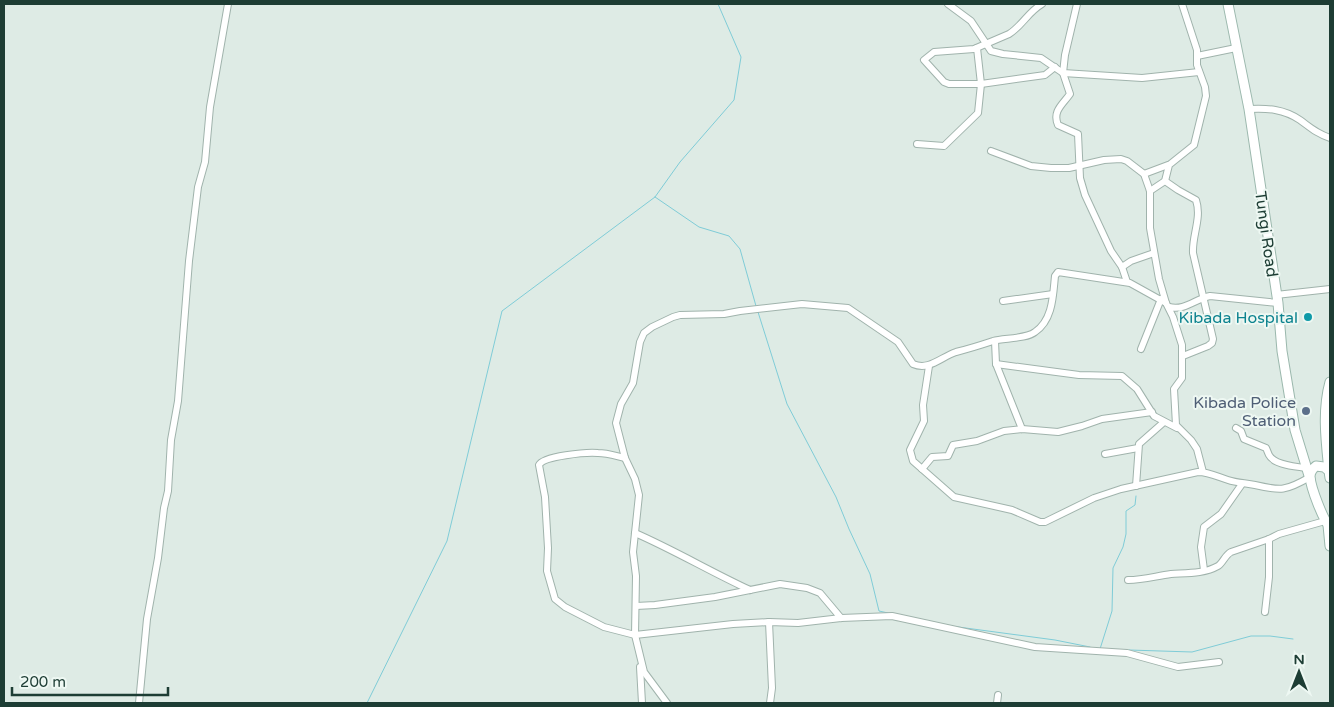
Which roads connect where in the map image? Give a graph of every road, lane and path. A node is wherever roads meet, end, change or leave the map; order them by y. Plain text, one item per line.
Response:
1 (228, 4) edge
2 (948, 4) edge
3 (1042, 4) edge
4 (1077, 4) edge
5 (1182, 4) edge
6 (1228, 4) edge
7 (986, 45) junction
8 (977, 48) junction
9 (1236, 48) junction
10 (1197, 56) junction
11 (1056, 67) junction
12 (1199, 72) junction
13 (1063, 73) junction
14 (981, 84) junction
15 (1249, 109) junction
16 (1330, 138) edge
17 (917, 144) dead end
18 (991, 152) dead end
19 (1169, 165) junction
20 (1080, 166) junction
21 (1144, 174) junction
22 (1165, 181) junction
23 (1150, 191) junction
24 (1154, 253) junction
25 (1122, 267) junction
26 (1127, 282) junction
27 (1330, 289) edge
28 (1053, 294) junction
29 (1204, 298) junction
30 (1277, 299) junction
31 (1004, 300) dead end
32 (1165, 303) junction
33 (995, 341) junction
34 (1141, 349) dead end
35 (1183, 356) junction
36 (996, 364) junction
37 (929, 366) junction
38 (1330, 382) edge
39 (1152, 412) junction
40 (1164, 422) junction
41 (1177, 428) junction
42 (1236, 428) dead end
43 (1022, 429) junction
44 (1138, 448) junction
45 (1327, 451) junction
46 (1105, 454) dead end
47 (625, 458) junction
48 (922, 469) junction
49 (1310, 471) junction
50 (1203, 472) junction
51 (1330, 474) edge
52 (1242, 484) junction
53 (1136, 486) junction
54 (1328, 524) edge
55 (635, 533) junction
56 (1269, 540) junction
57 (1330, 546) edge
58 (1204, 570) junction
59 (1128, 580) dead end
60 (750, 590) junction
61 (636, 606) junction
62 (1265, 612) dead end
63 (841, 618) junction
64 (769, 622) junction
65 (635, 635) junction
66 (639, 656) junction
67 (1219, 662) dead end
68 (998, 695) dead end
69 (139, 703) edge
70 (642, 703) edge
71 (667, 703) edge
72 (770, 703) edge
73 (997, 703) edge

1 - 69 street
2 - 7 street
3 - 7 street
4 - 13 street
5 - 10 street
6 - 9 main road, Tungi Road
7 - 8 street
7 - 11 street
8 - 14 street
8 - 14 street
9 - 10 street
9 - 15 main road, Tungi Road
10 - 12 street
11 - 13 street
11 - 14 street
12 - 13 street
12 - 19 street
13 - 20 street
14 - 17 street
15 - 16 street
15 - 30 main road, Tungi Road
18 - 20 street
19 - 21 street
19 - 22 street
20 - 21 street
20 - 25 street
21 - 23 street
22 - 23 street
22 - 29 street
23 - 24 street
24 - 25 street
24 - 32 street
25 - 26 street
26 - 28 street
26 - 32 street
27 - 30 street
28 - 31 street
28 - 33 street
29 - 30 street
29 - 32 street
29 - 35 street
30 - 49 main road, Tungi Road
32 - 34 street
32 - 35 street
33 - 36 street
33 - 37 street
35 - 41 street
36 - 39 street
36 - 43 street
37 - 47 street
37 - 48 street
38 - 45 main road
39 - 40 street
39 - 43 street
40 - 41 street
40 - 44 street
41 - 50 street
42 - 49 street
43 - 48 street
44 - 46 street
44 - 53 street
45 - 49 main road
45 - 51 main road
47 - 55 street
47 - 65 street
48 - 53 street
49 - 51 main road
49 - 52 street
49 - 54 main road, Tungi Road
50 - 52 street
50 - 53 street
52 - 58 street
54 - 56 street
54 - 57 main road, Tungi Road
55 - 60 street
55 - 61 street
56 - 58 street
56 - 62 street
58 - 59 street
60 - 61 street
60 - 63 street
61 - 65 street
63 - 64 street
63 - 67 street
64 - 65 street
64 - 72 street
65 - 66 street
66 - 70 street
66 - 71 street
68 - 73 street

